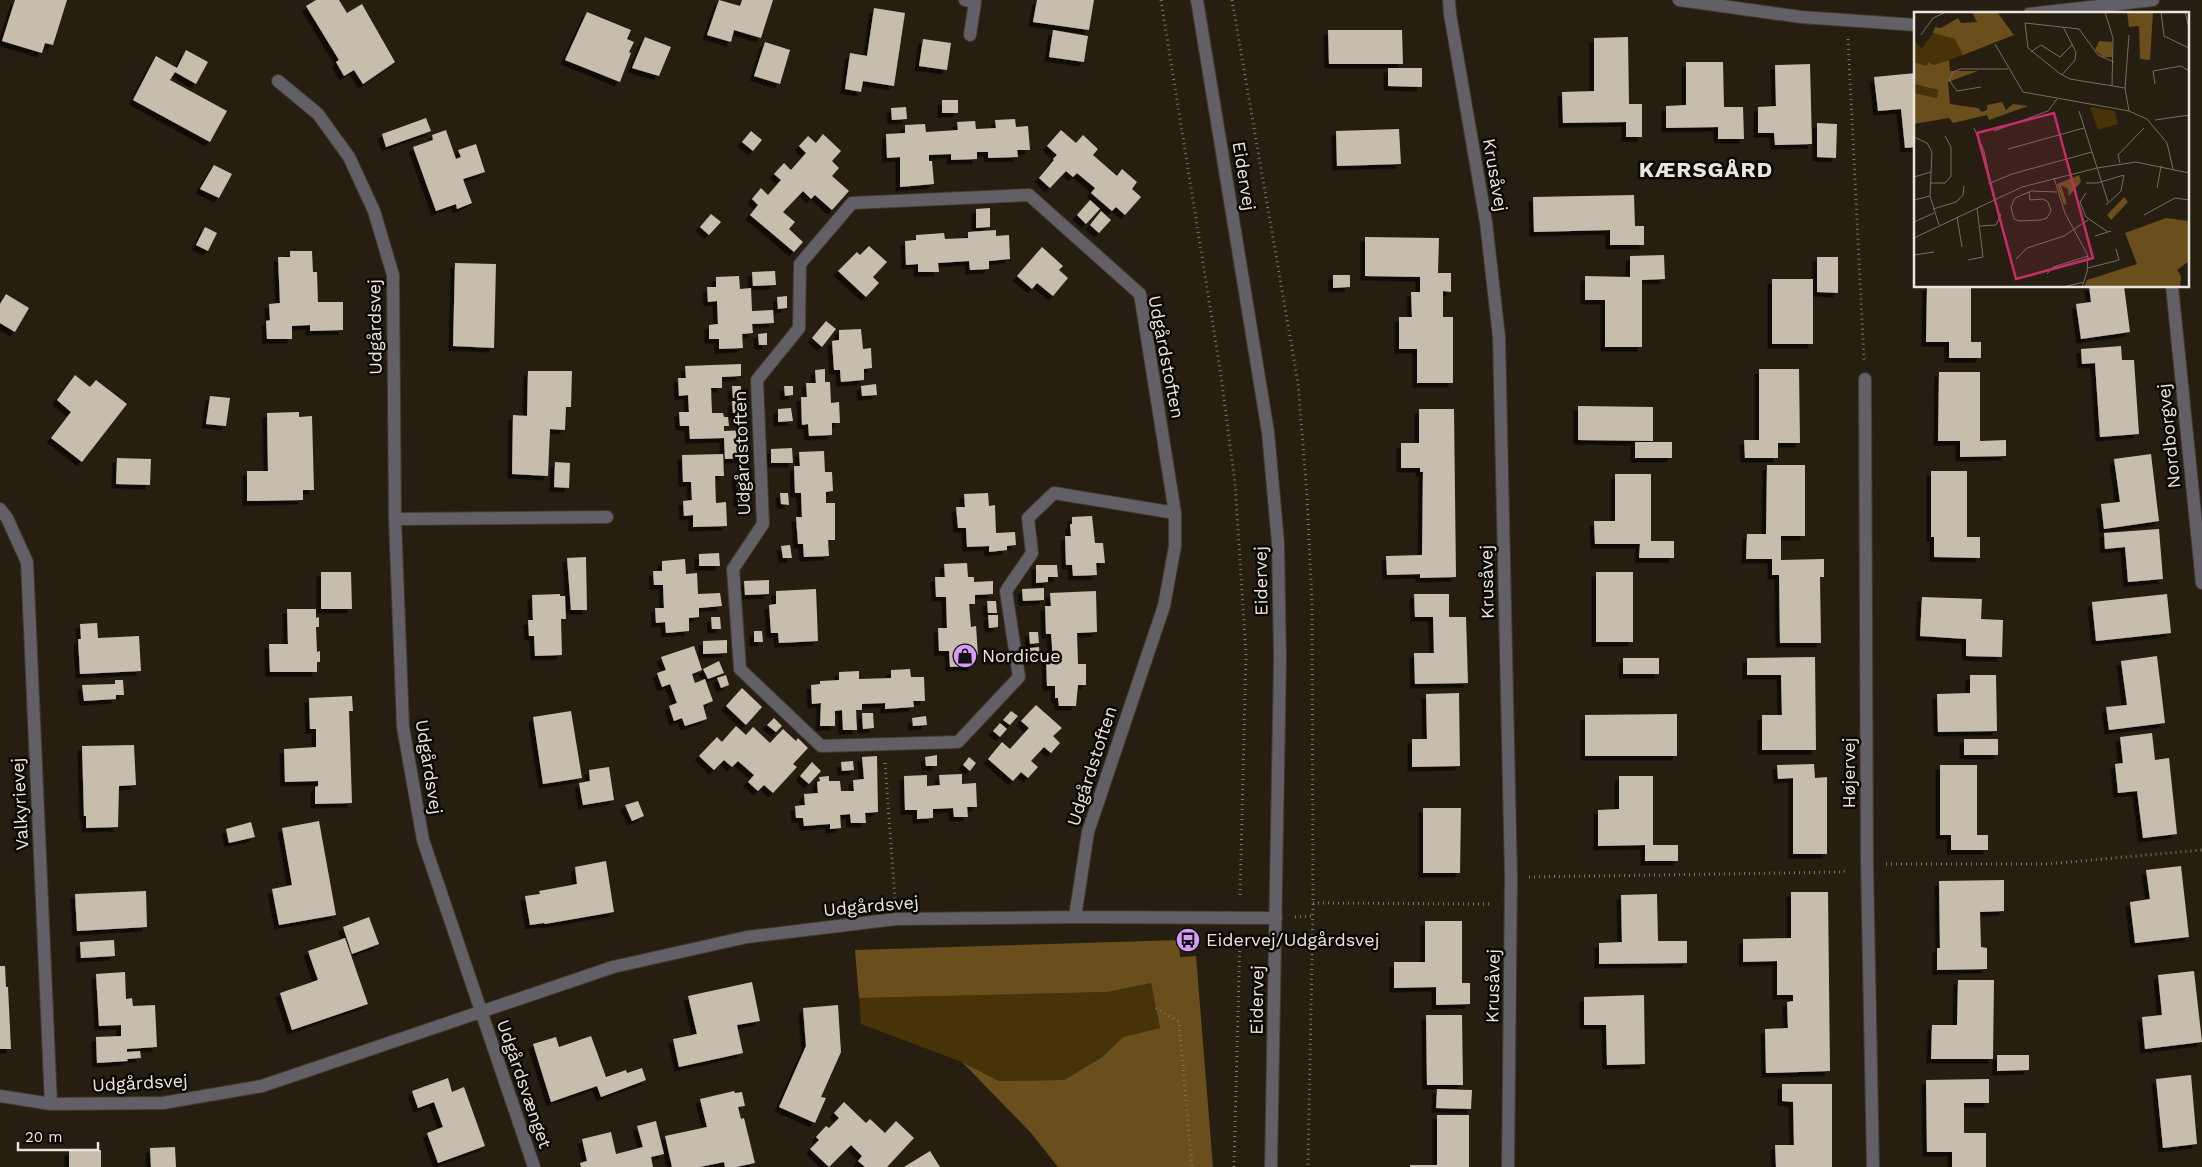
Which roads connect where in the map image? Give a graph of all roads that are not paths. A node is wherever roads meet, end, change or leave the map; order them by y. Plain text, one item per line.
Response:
1 (965, 0) edge
2 (1197, 0) edge
3 (1449, 0) edge
4 (1679, 0) edge
5 (2153, 0) edge
6 (2047, 12) edge
7 (1914, 25) edge
8 (970, 35) dead end
9 (278, 80) dead end
10 (2172, 288) edge
11 (1865, 379) road end
12 (0, 508) edge
13 (1176, 513) junction
14 (607, 517) dead end
15 (395, 519) junction
16 (2202, 583) edge
17 (1075, 917) junction
18 (1276, 918) junction
19 (480, 1012) junction
20 (0, 1096) edge
21 (51, 1104) junction
22 (534, 1167) edge
23 (1271, 1167) edge
24 (1508, 1167) edge
25 (1872, 1167) edge

1 - 8 street
2 - 18 street, Eidervej
3 - 24 street, Krusåvej
4 - 7 street
5 - 6 street
9 - 15 street, Udgårdsvej
10 - 16 street, Nordborgvej
11 - 25 street, Højervej
12 - 21 street, Valkyrievej
13 - 13 street, Udgårdstoften
13 - 17 street, Udgårdstoften
14 - 15 street
15 - 19 street, Udgårdsvej
17 - 18 street, Udgårdsvej
17 - 19 street, Udgårdsvej
18 - 23 street, Eidervej
19 - 21 street, Udgårdsvej
19 - 22 street, Udgårdsvænget
20 - 21 street, Udgårdsvej

